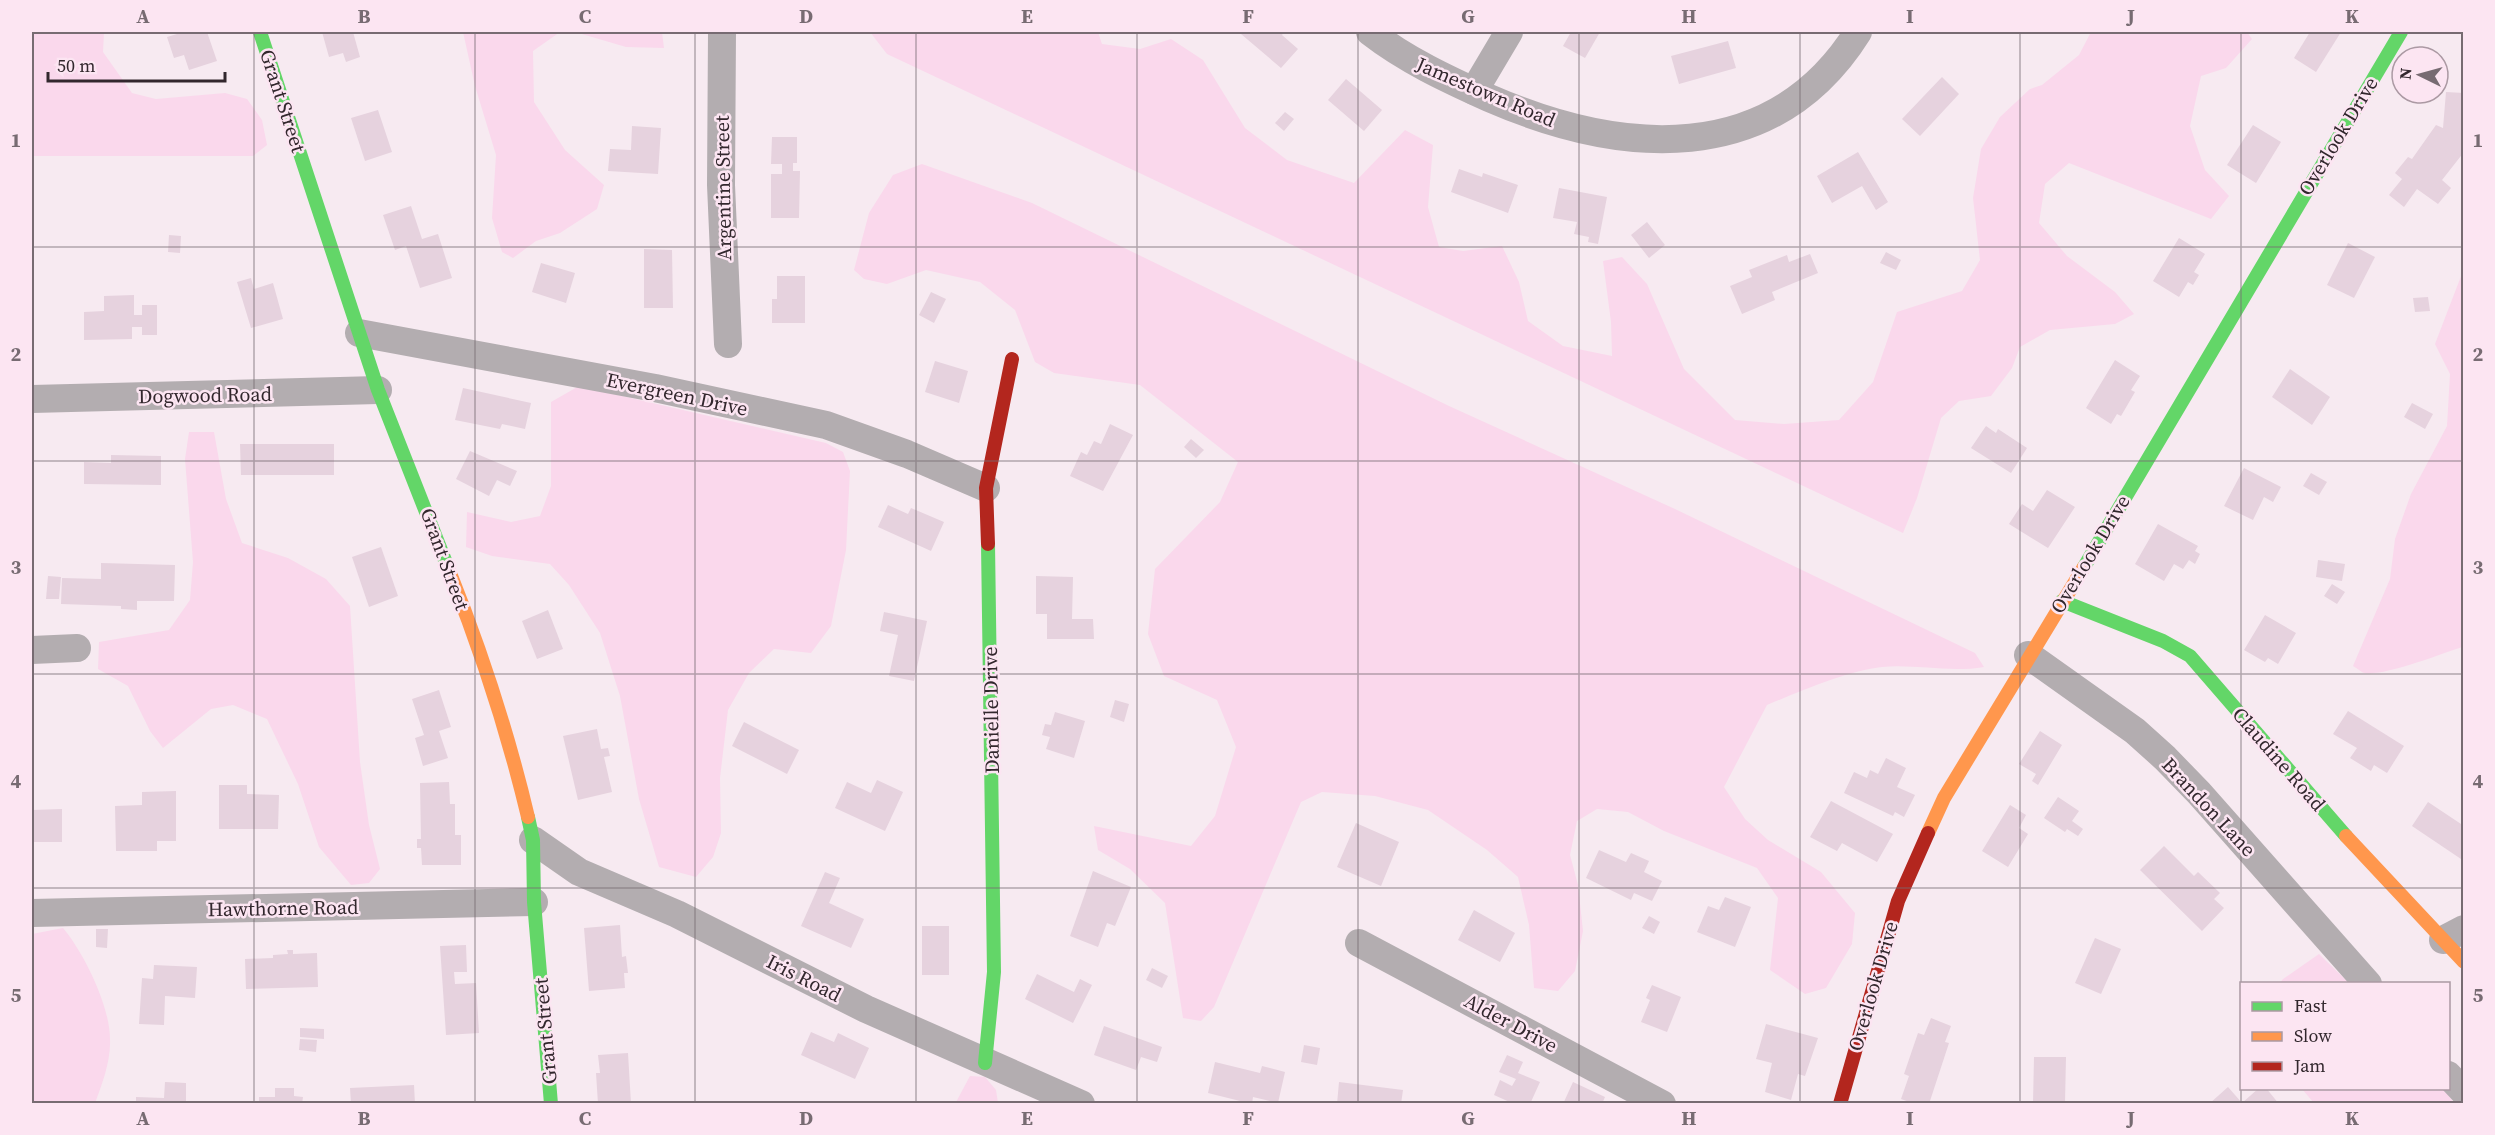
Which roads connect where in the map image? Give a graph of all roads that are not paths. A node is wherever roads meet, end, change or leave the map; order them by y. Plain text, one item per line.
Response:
1 (260, 32) edge
2 (722, 32) edge
3 (1370, 32) edge
4 (1509, 32) edge
5 (1858, 32) edge
6 (2401, 32) edge
7 (1474, 91) junction
8 (359, 333) junction
9 (728, 344) dead end
10 (1012, 359) dead end
11 (378, 390) junction
12 (32, 399) edge
13 (986, 488) junction
14 (2062, 601) junction
15 (77, 648) dead end
16 (32, 650) edge
17 (2028, 655) junction
18 (533, 840) junction
19 (534, 902) junction
20 (32, 913) edge
21 (2453, 935) edge
22 (1359, 943) dead end
23 (2463, 962) edge
24 (2366, 982) edge
25 (985, 1063) junction
26 (2450, 1077) edge
27 (2463, 1092) edge
28 (551, 1104) edge
29 (1081, 1104) edge
30 (1662, 1104) edge
31 (1840, 1104) edge

1 - 8 street, Grant Street
2 - 9 street, Argentine Street
3 - 7 street, Jamestown Road
4 - 7 street
5 - 7 street, Jamestown Road
6 - 14 street, Overlook Drive
8 - 11 street, Grant Street
8 - 13 street, Evergreen Drive
10 - 13 street, Danielle Drive
11 - 12 street, Dogwood Road
11 - 18 street, Grant Street
13 - 25 street, Danielle Drive
14 - 17 street, Overlook Drive
14 - 21 street, Claudine Road
15 - 16 street
17 - 24 street, Brandon Lane
17 - 31 street, Overlook Drive
18 - 19 street, Grant Street
18 - 25 street, Iris Road
19 - 20 street, Hawthorne Road
19 - 28 street, Grant Street
21 - 23 street, Claudine Road
22 - 30 street, Alder Drive
25 - 29 street, Iris Road
26 - 27 street

